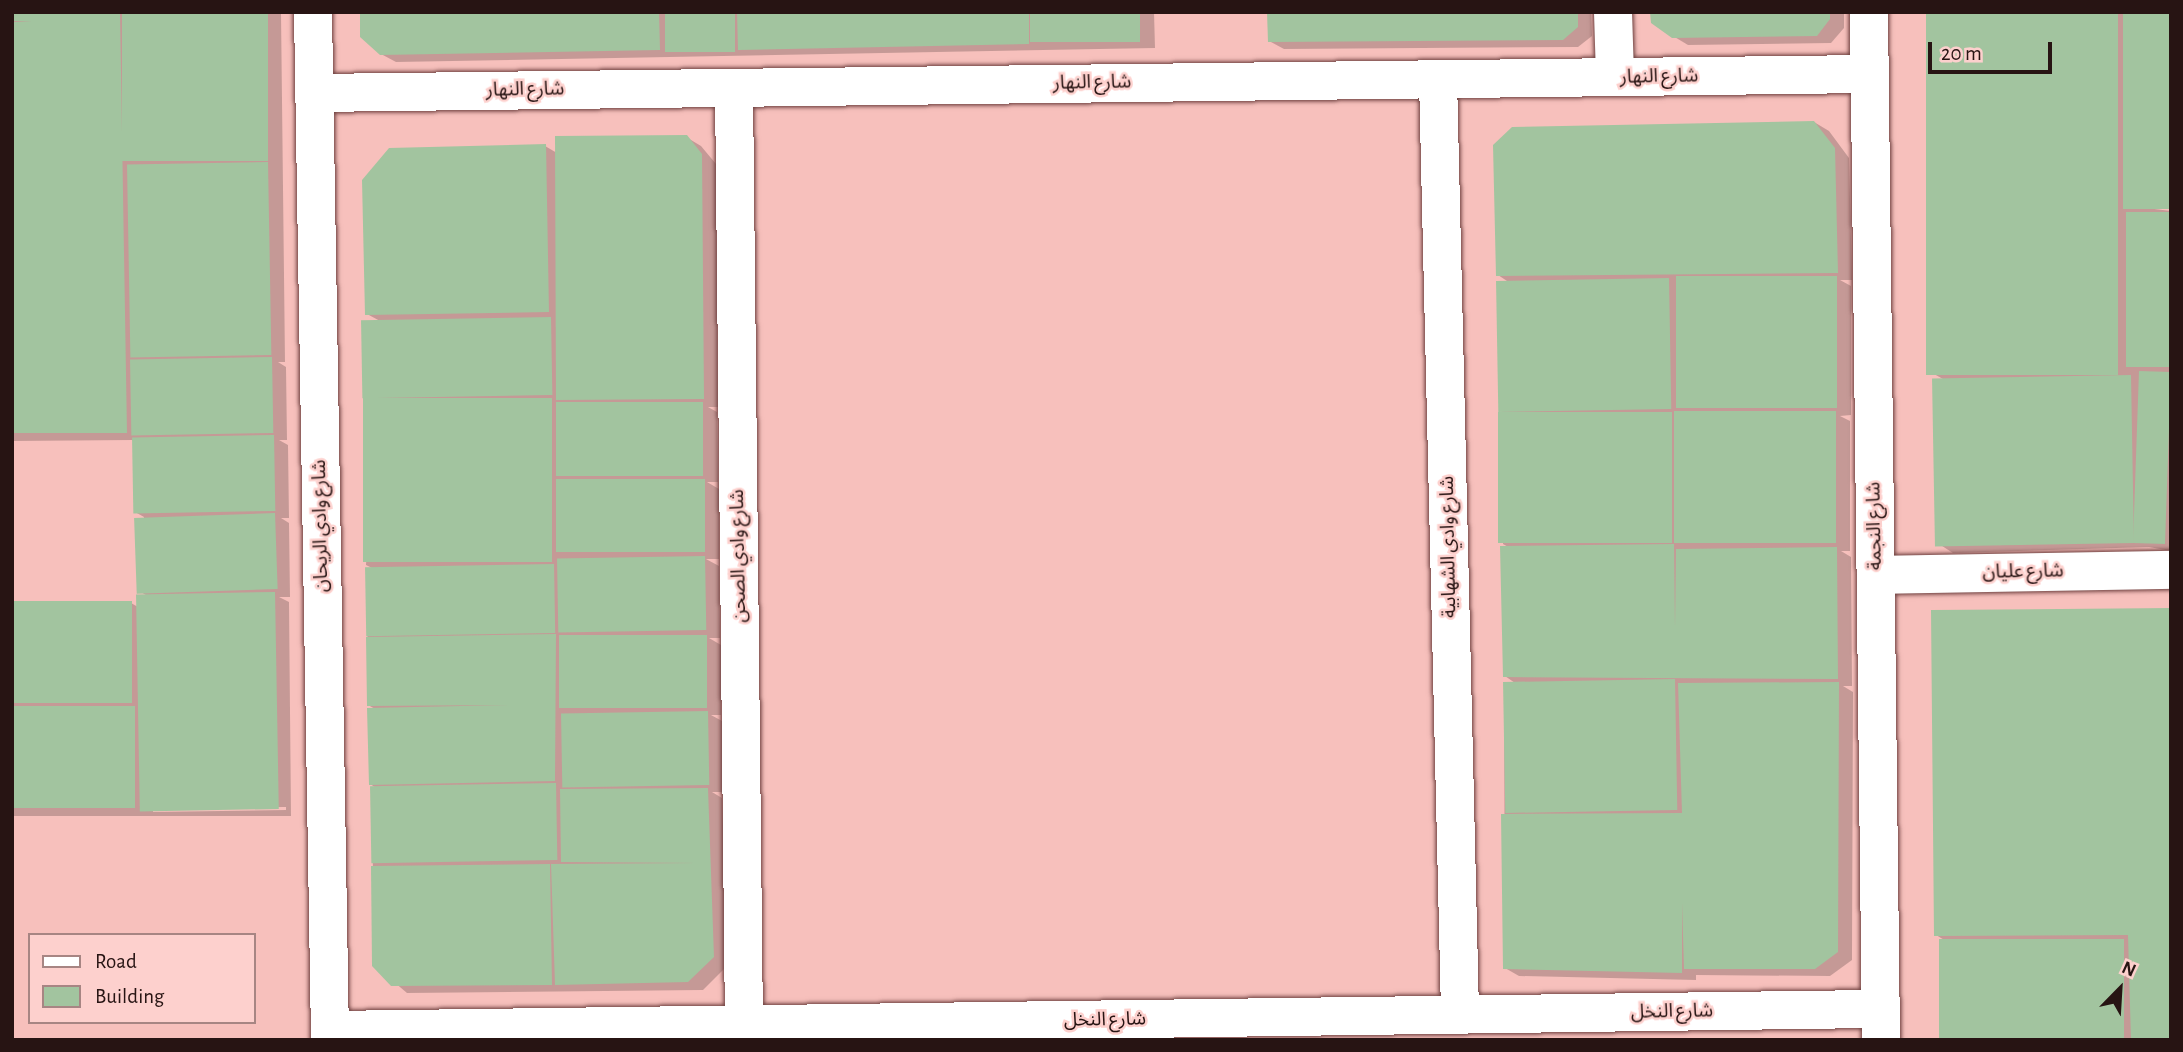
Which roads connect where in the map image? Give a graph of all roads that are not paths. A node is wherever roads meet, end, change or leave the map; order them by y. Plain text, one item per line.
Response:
1 (313, 12) edge
2 (1614, 12) edge
3 (1868, 12) edge
4 (1869, 74) junction
5 (1615, 77) junction
6 (1438, 79) junction
7 (734, 88) junction
8 (314, 93) junction
9 (2171, 570) edge
10 (1876, 575) junction
11 (1460, 1015) junction
12 (1881, 1024) edge
13 (744, 1025) junction
14 (1176, 1029) edge
15 (330, 1035) edge

1 - 8 street, شارع وادي الريحان
2 - 5 street
3 - 4 street, شارع النجمة
4 - 5 street, شارع النهار
4 - 10 street, شارع النجمة
5 - 6 street, شارع النهار
6 - 7 street, شارع النهار
6 - 11 street, شارع وادي الشهابية
7 - 8 street, شارع النهار
7 - 13 street, شارع وادي الصحن
8 - 15 street, شارع وادي الريحان
9 - 10 street, شارع عليان
10 - 12 street, شارع النجمة
11 - 12 street, شارع النخل
11 - 14 street, شارع النخل
13 - 14 street, شارع النخل
13 - 15 street, شارع النخل

